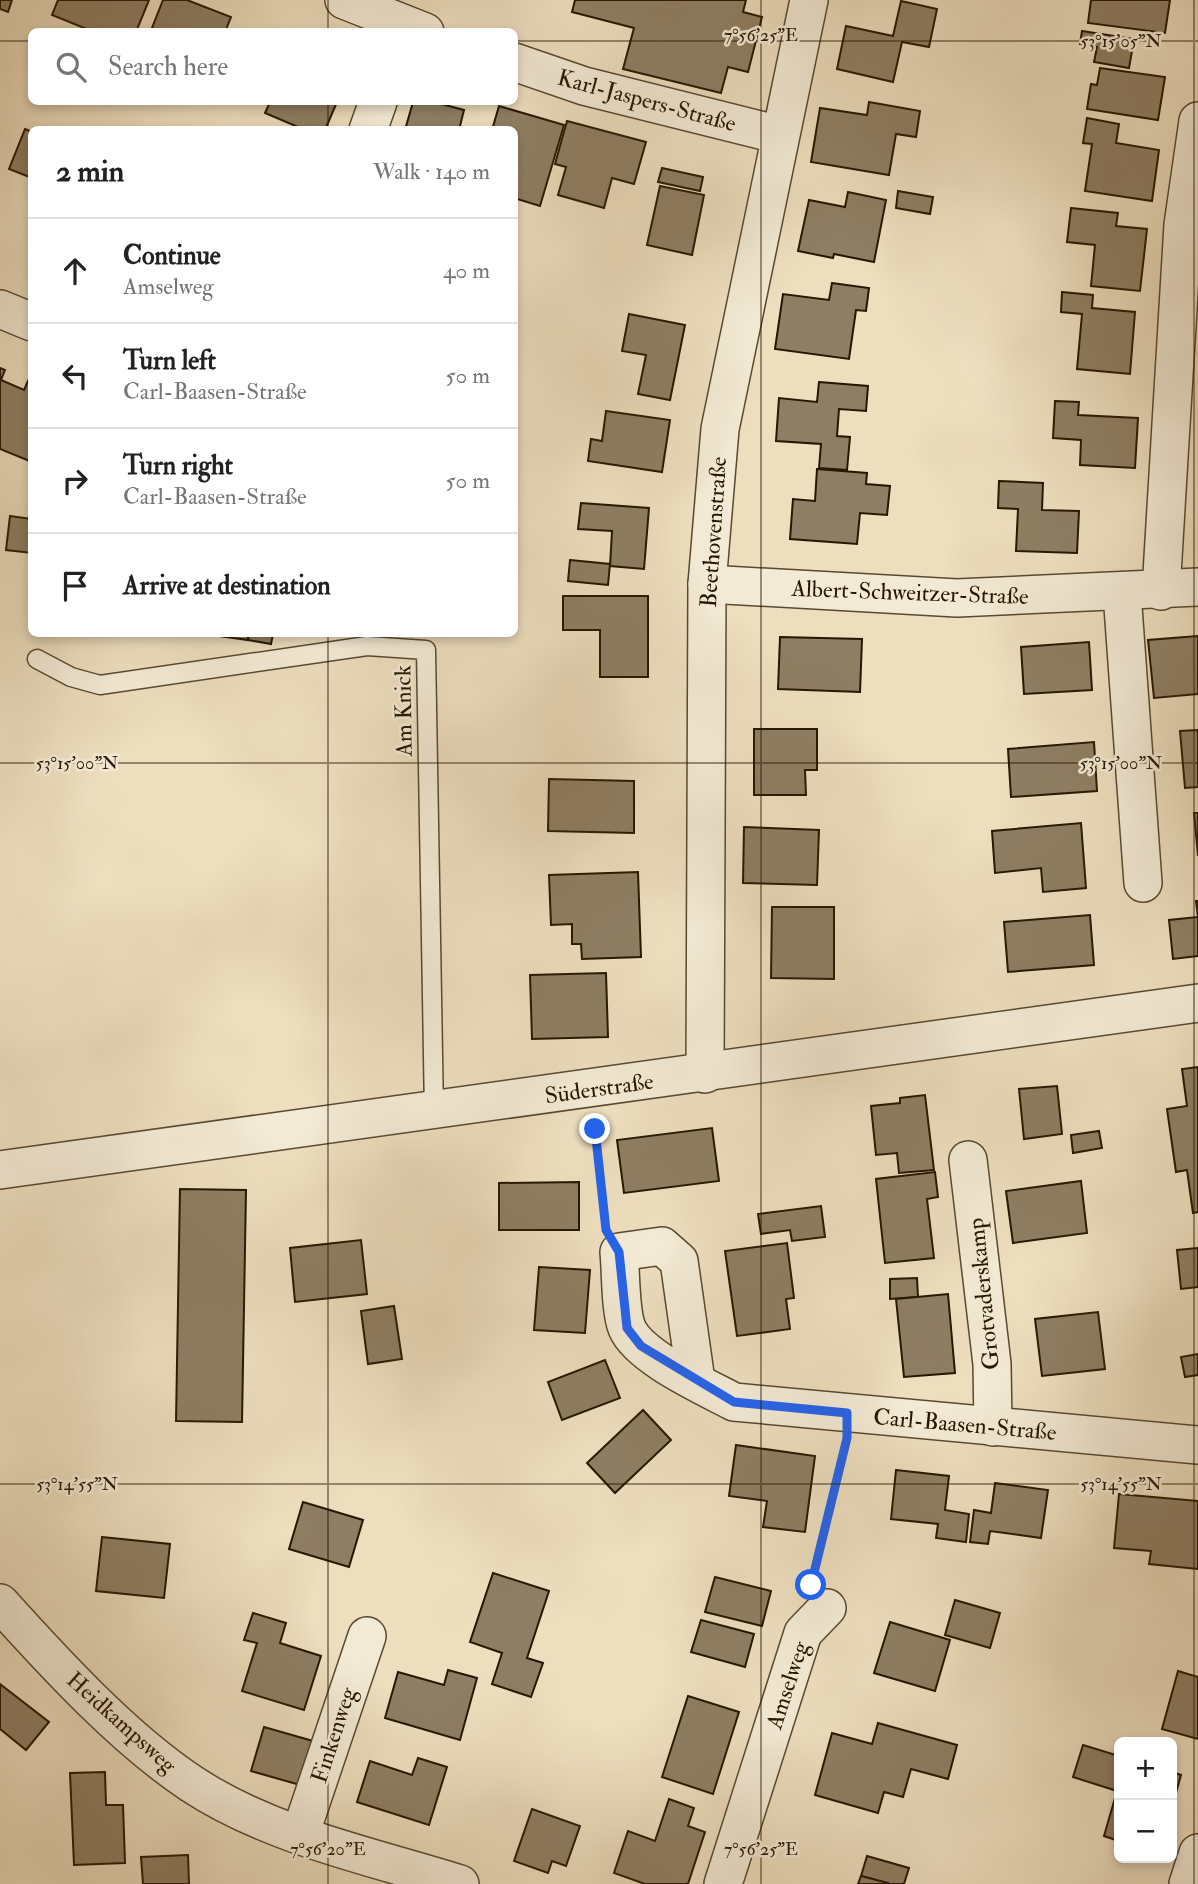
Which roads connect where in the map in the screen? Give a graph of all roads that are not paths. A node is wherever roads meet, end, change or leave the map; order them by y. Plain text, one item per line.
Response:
1 (344, 0) edge
2 (810, 0) edge
3 (409, 28) edge
4 (518, 63) edge
5 (377, 105) edge
6 (1198, 121) edge
7 (369, 126) edge
8 (780, 135) junction
9 (0, 309) edge
10 (28, 320) edge
11 (707, 584) junction
12 (1198, 587) edge
13 (1161, 591) junction
14 (1122, 593) junction
15 (37, 659) dead end
16 (1143, 883) dead end
17 (1198, 1003) edge
18 (705, 1074) junction
19 (435, 1119) junction
20 (968, 1160) dead end
21 (0, 1170) edge
22 (696, 1381) junction
23 (993, 1427) junction
24 (1198, 1445) edge
25 (0, 1602) edge
26 (827, 1608) road end
27 (367, 1636) dead end
28 (300, 1835) junction
29 (1198, 1853) edge
30 (460, 1884) edge
31 (723, 1884) edge
32 (1188, 1884) edge

1 - 3 street
2 - 8 street, Beethovenstraße
4 - 8 street, Karl-Jaspers-Straße
5 - 7 street
6 - 13 street
8 - 11 street, Beethovenstraße
9 - 10 street
11 - 14 street, Albert-Schweitzer-Straße
11 - 18 street, Beethovenstraße
12 - 13 street, Albert-Schweitzer-Straße
13 - 14 street, Albert-Schweitzer-Straße
14 - 16 street
15 - 19 lane, Am Knick
17 - 18 street, Süderstraße
18 - 19 street, Süderstraße
19 - 21 street, Süderstraße
20 - 23 street, Grotvaderskamp
22 - 22 street, Carl-Baasen-Straße
22 - 23 street, Carl-Baasen-Straße
23 - 24 street, Carl-Baasen-Straße
25 - 28 street, Heidkampsweg
26 - 31 street, Amselweg
27 - 28 street, Finkenweg
28 - 30 street, Heidkampsweg
29 - 32 street

